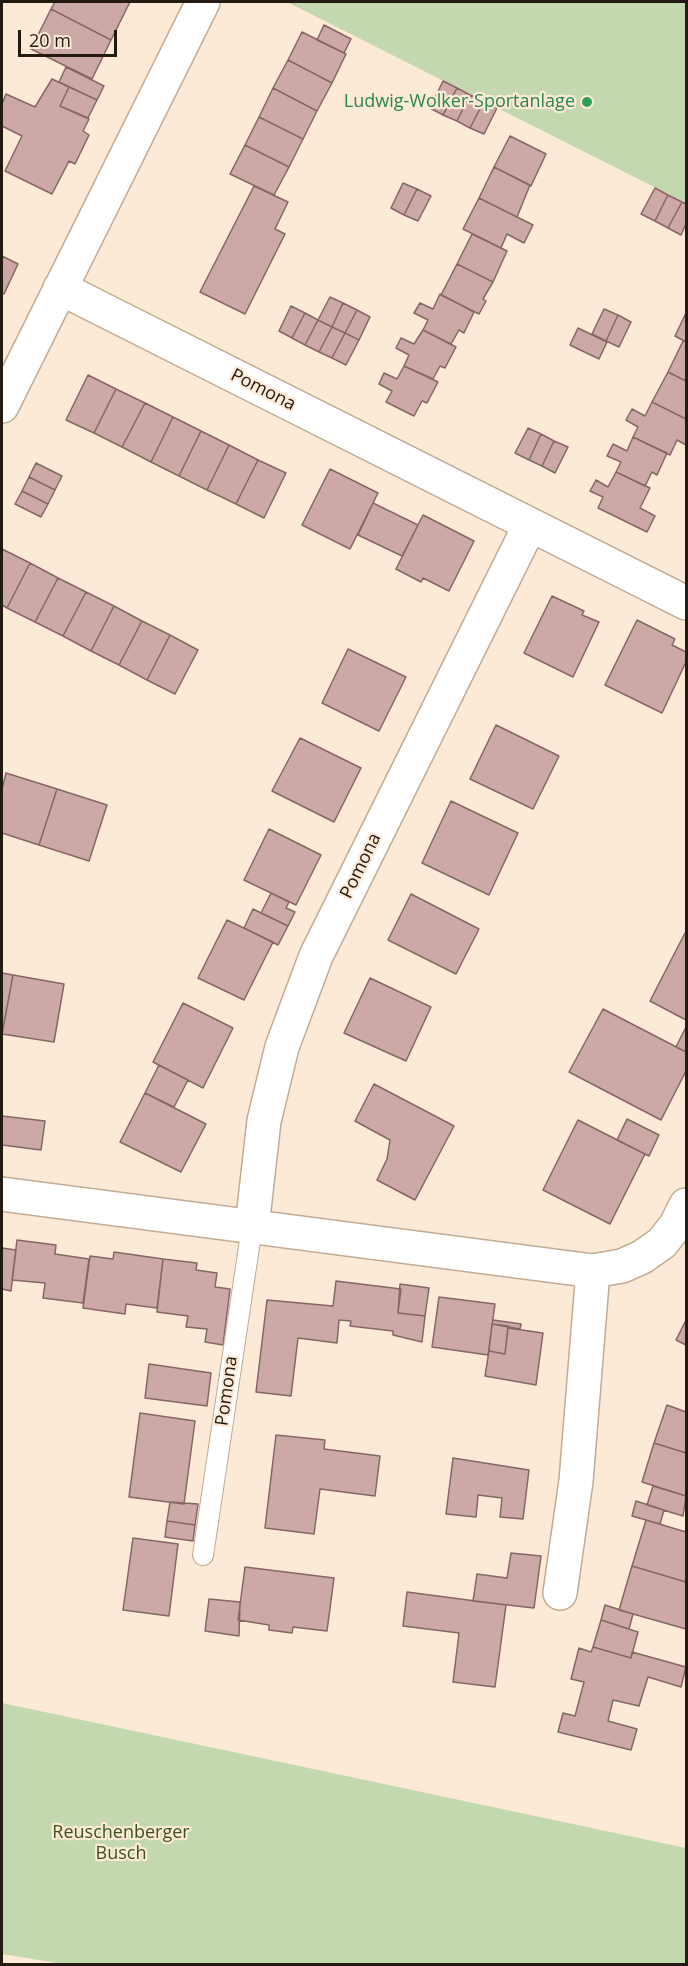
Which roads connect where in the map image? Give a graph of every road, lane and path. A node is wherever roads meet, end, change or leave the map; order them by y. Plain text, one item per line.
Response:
1 (203, 2) edge
2 (60, 288) junction
3 (2, 405) edge
4 (530, 525) junction
5 (687, 603) edge
6 (2, 1194) edge
7 (687, 1205) edge
8 (252, 1227) junction
9 (593, 1271) junction
10 (203, 1555) dead end
11 (560, 1593) dead end

1 - 2 street
2 - 3 street
2 - 4 street, Pomona
4 - 5 street, Pomona
4 - 8 street, Pomona
6 - 8 street
7 - 9 street
8 - 9 street
8 - 10 lane, Pomona
9 - 11 street

